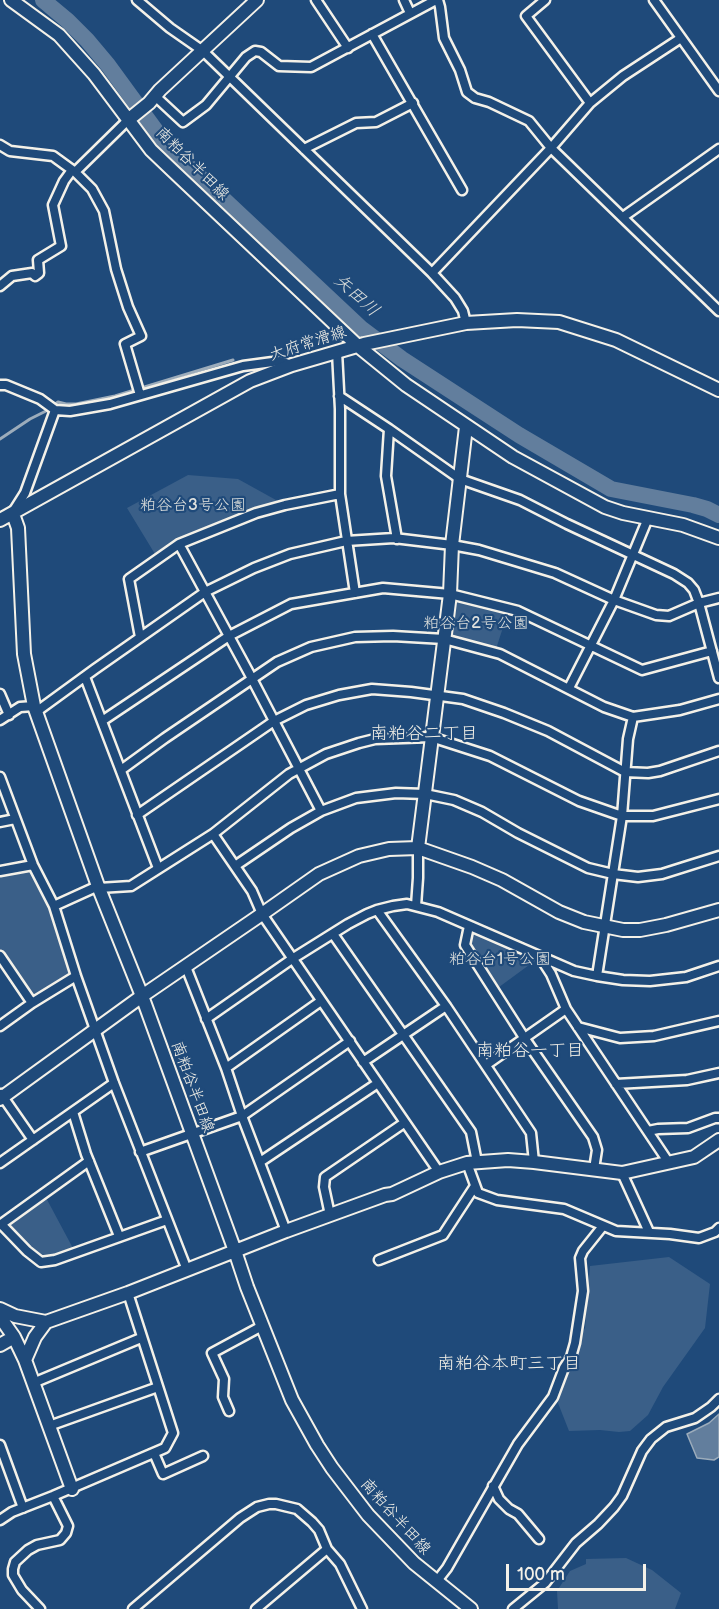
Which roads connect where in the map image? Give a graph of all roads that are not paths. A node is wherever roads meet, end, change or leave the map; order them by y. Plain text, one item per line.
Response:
1 (10, 0) edge
2 (137, 0) edge
3 (257, 0) edge
4 (316, 0) edge
5 (404, 0) edge
6 (437, 0) edge
7 (545, 0) edge
8 (654, 0) edge
9 (410, 13) junction
10 (372, 34) junction
11 (681, 38) junction
12 (348, 48) junction
13 (202, 51) junction
14 (229, 77) junction
15 (719, 91) edge
16 (152, 99) junction
17 (413, 103) junction
18 (590, 103) junction
19 (130, 119) junction
20 (0, 145) edge
21 (551, 148) junction
22 (719, 148) edge
23 (304, 150) junction
24 (74, 171) junction
25 (462, 190) dead end
26 (623, 217) junction
27 (432, 273) junction
28 (0, 286) edge
29 (719, 311) edge
30 (466, 323) junction
31 (361, 345) junction
32 (336, 352) junction
33 (292, 365) junction
34 (243, 366) junction
35 (250, 381) junction
36 (0, 385) edge
37 (719, 390) edge
38 (140, 395) junction
39 (339, 396) junction
40 (55, 410) junction
41 (466, 427) junction
42 (389, 429) junction
43 (460, 479) junction
44 (340, 494) junction
45 (13, 514) junction
46 (648, 518) junction
47 (0, 519) edge
48 (719, 538) edge
49 (397, 539) junction
50 (346, 541) junction
51 (179, 544) junction
52 (452, 545) junction
53 (633, 554) junction
54 (205, 592) junction
55 (355, 593) junction
56 (450, 594) junction
57 (719, 598) edge
58 (614, 600) junction
59 (699, 603) junction
60 (229, 636) junction
61 (140, 637) junction
62 (444, 639) junction
63 (591, 646) junction
64 (712, 651) junction
65 (85, 677) junction
66 (719, 678) edge
67 (252, 679) junction
68 (569, 688) junction
69 (0, 694) edge
70 (437, 697) junction
71 (719, 699) edge
72 (35, 709) junction
73 (9, 715) junction
74 (633, 717) junction
75 (0, 720) edge
76 (102, 721) junction
77 (274, 722) junction
78 (431, 737) junction
79 (719, 751) edge
80 (299, 768) junction
81 (121, 770) junction
82 (625, 772) junction
83 (0, 777) edge
84 (425, 794) junction
85 (719, 799) edge
86 (321, 811) junction
87 (137, 814) junction
88 (622, 816) junction
89 (15, 819) junction
90 (0, 822) edge
91 (213, 834) junction
92 (418, 848) junction
93 (719, 856) edge
94 (33, 865) junction
95 (235, 866) junction
96 (158, 868) junction
97 (0, 871) edge
98 (613, 874) junction
99 (99, 887) junction
100 (54, 906) junction
101 (416, 906) junction
102 (719, 909) edge
103 (377, 910) junction
104 (262, 914) junction
105 (470, 926) junction
106 (604, 927) junction
107 (333, 934) junction
108 (0, 956) edge
109 (540, 957) junction
110 (292, 959) junction
111 (719, 966) edge
112 (186, 967) junction
113 (76, 976) junction
114 (597, 976) junction
115 (142, 996) junction
116 (321, 1001) junction
117 (32, 1003) junction
118 (446, 1006) junction
119 (566, 1009) junction
120 (206, 1019) junction
121 (719, 1021) edge
122 (0, 1026) edge
123 (578, 1027) junction
124 (96, 1030) junction
125 (403, 1035) junction
126 (525, 1039) junction
127 (350, 1041) junction
128 (363, 1062) junction
129 (486, 1065) junction
130 (226, 1068) junction
131 (719, 1073) edge
132 (114, 1083) junction
133 (378, 1083) junction
134 (616, 1084) junction
135 (1, 1096) edge
136 (73, 1113) junction
137 (242, 1116) junction
138 (719, 1118) edge
139 (404, 1123) junction
140 (648, 1131) junction
141 (191, 1134) junction
142 (33, 1140) junction
143 (719, 1140) edge
144 (140, 1152) junction
145 (89, 1161) junction
146 (260, 1162) junction
147 (472, 1162) junction
148 (534, 1162) junction
149 (0, 1163) edge
150 (669, 1163) junction
151 (594, 1169) junction
152 (439, 1172) junction
153 (622, 1173) junction
154 (475, 1186) junction
155 (330, 1215) junction
156 (166, 1220) junction
157 (1, 1225) edge
158 (603, 1226) junction
159 (719, 1228) edge
160 (286, 1231) junction
161 (649, 1232) junction
162 (119, 1236) junction
163 (236, 1251) junction
164 (379, 1260) dead end
165 (187, 1270) junction
166 (128, 1293) junction
167 (0, 1309) edge
168 (0, 1317) edge
169 (46, 1322) junction
170 (262, 1326) junction
171 (14, 1337) junction
172 (141, 1338) junction
173 (0, 1345) edge
174 (25, 1360) junction
175 (33, 1383) junction
176 (158, 1387) junction
177 (719, 1399) edge
178 (229, 1411) dead end
179 (49, 1426) junction
180 (0, 1445) edge
181 (154, 1453) junction
182 (203, 1456) dead end
183 (493, 1486) junction
184 (72, 1489) junction
185 (54, 1496) junction
186 (23, 1508) junction
187 (0, 1520) edge
188 (539, 1539) dead end
189 (327, 1549) junction
190 (436, 1582) junction
191 (40, 1609) edge
192 (133, 1609) edge
193 (256, 1609) edge
194 (362, 1609) edge
195 (471, 1609) edge
196 (513, 1609) edge

1 - 19 street, 南粕谷半田線
2 - 13 street
3 - 13 street
4 - 12 street
5 - 9 street
6 - 9 street
6 - 21 street
7 - 18 street
8 - 11 street
9 - 10 street
10 - 12 street
10 - 17 street
11 - 15 street
11 - 18 street
12 - 14 street
13 - 14 street
13 - 16 street
14 - 16 street
14 - 23 street
16 - 19 street
17 - 23 street
17 - 25 street
18 - 21 street
19 - 24 street
19 - 31 street, 南粕谷半田線
20 - 24 street
21 - 26 street
21 - 27 street
22 - 26 street
23 - 27 street
24 - 28 street
24 - 38 street
26 - 29 street
27 - 30 street
30 - 31 street, 大府常滑線
30 - 37 street, 大府常滑線
31 - 32 street, 大府常滑線
31 - 41 street, 南粕谷半田線
32 - 33 street, 大府常滑線
32 - 39 street
33 - 34 street
33 - 35 street, 大府常滑線
34 - 35 street
34 - 38 street
35 - 45 street, 大府常滑線
36 - 40 street
38 - 40 street
39 - 42 street
39 - 44 street
40 - 45 street
41 - 43 street
41 - 46 street, 南粕谷半田線
42 - 43 street
42 - 49 street
43 - 52 street
43 - 53 street
44 - 50 street
44 - 51 street
45 - 47 street, 大府常滑線
45 - 72 street, 南粕谷半田線
46 - 48 street, 南粕谷半田線
46 - 53 street
49 - 50 street
49 - 52 street
50 - 54 street
50 - 55 street
51 - 54 street
51 - 61 street
52 - 56 street
52 - 58 street
53 - 58 street
53 - 59 street
54 - 60 street
54 - 61 street
55 - 56 street
55 - 60 street
56 - 62 street
56 - 63 street
57 - 59 street
58 - 59 street
58 - 63 street
59 - 64 street
60 - 67 street
60 - 76 street
61 - 65 street
62 - 67 street
62 - 68 street
62 - 70 street
63 - 64 street
63 - 68 street
64 - 66 street
65 - 72 street
65 - 76 street
67 - 77 street
67 - 81 street
68 - 74 street
69 - 73 street
70 - 77 street
70 - 78 street
70 - 82 street
71 - 74 street
72 - 73 street
72 - 99 street, 南粕谷半田線
73 - 75 street
74 - 82 street
76 - 81 street
77 - 80 street
77 - 87 street
78 - 80 street
78 - 84 street
78 - 88 street
79 - 82 street
80 - 86 street
80 - 91 street
81 - 87 street
82 - 88 street
83 - 89 street
84 - 86 street
84 - 92 street
84 - 98 street
85 - 88 street
86 - 95 street
87 - 96 street
88 - 98 street
89 - 90 street
89 - 94 street
91 - 95 street
91 - 96 street
92 - 101 street
92 - 104 street
92 - 106 street
93 - 98 street
94 - 97 street
94 - 100 street
95 - 104 street
96 - 99 street
98 - 106 street
99 - 100 street
99 - 115 street, 南粕谷半田線
100 - 113 street
101 - 103 street
101 - 105 street
102 - 106 street
103 - 107 street
103 - 118 street
104 - 110 street
104 - 112 street
105 - 109 street
105 - 126 street
106 - 114 street
107 - 110 street
107 - 125 street
108 - 117 street
109 - 114 street
109 - 119 street
110 - 116 street
110 - 120 street
111 - 114 street
112 - 115 street
112 - 120 street
113 - 117 street
113 - 124 street
115 - 124 street
115 - 141 street, 南粕谷半田線
116 - 127 street
116 - 130 street
117 - 122 street
118 - 125 street
118 - 129 street
119 - 123 street
119 - 126 street
120 - 130 street
121 - 123 street
123 - 134 street
124 - 132 street
124 - 135 street
125 - 128 street
125 - 147 street
126 - 129 street
126 - 151 street
127 - 128 street
127 - 137 street
128 - 133 street
129 - 148 street
130 - 137 street
131 - 134 street
132 - 136 street
132 - 144 street
133 - 139 street
133 - 146 street
134 - 140 street
135 - 142 street
136 - 142 street
136 - 145 street
137 - 141 street
137 - 146 street
138 - 140 street
139 - 152 street
139 - 155 street
140 - 150 street
141 - 144 street
141 - 163 street, 南粕谷半田線
142 - 149 street
143 - 150 street
144 - 156 street
145 - 157 street
145 - 162 street
146 - 160 street
147 - 148 street
147 - 152 street
147 - 154 street
148 - 151 street
150 - 153 street
151 - 153 street
152 - 155 street
153 - 161 street
154 - 158 street
154 - 164 street
155 - 160 street
156 - 162 street
156 - 165 street
157 - 162 street
158 - 161 street
158 - 183 street
159 - 161 street
160 - 163 street
163 - 165 street
163 - 170 street, 南粕谷半田線
165 - 166 street
166 - 169 street
166 - 172 street
167 - 169 street
168 - 171 street
169 - 174 street
170 - 178 street
170 - 190 street, 南粕谷半田線
171 - 173 street
171 - 174 street
172 - 175 street
172 - 176 street
174 - 175 street
175 - 179 street
176 - 179 street
176 - 181 street
177 - 196 street
179 - 184 street
180 - 186 street
181 - 182 street
181 - 184 street
183 - 188 street
183 - 190 street
184 - 185 street
185 - 186 street
185 - 191 street
186 - 187 street
189 - 192 street
189 - 193 street
189 - 194 street
190 - 195 street, 南粕谷半田線

